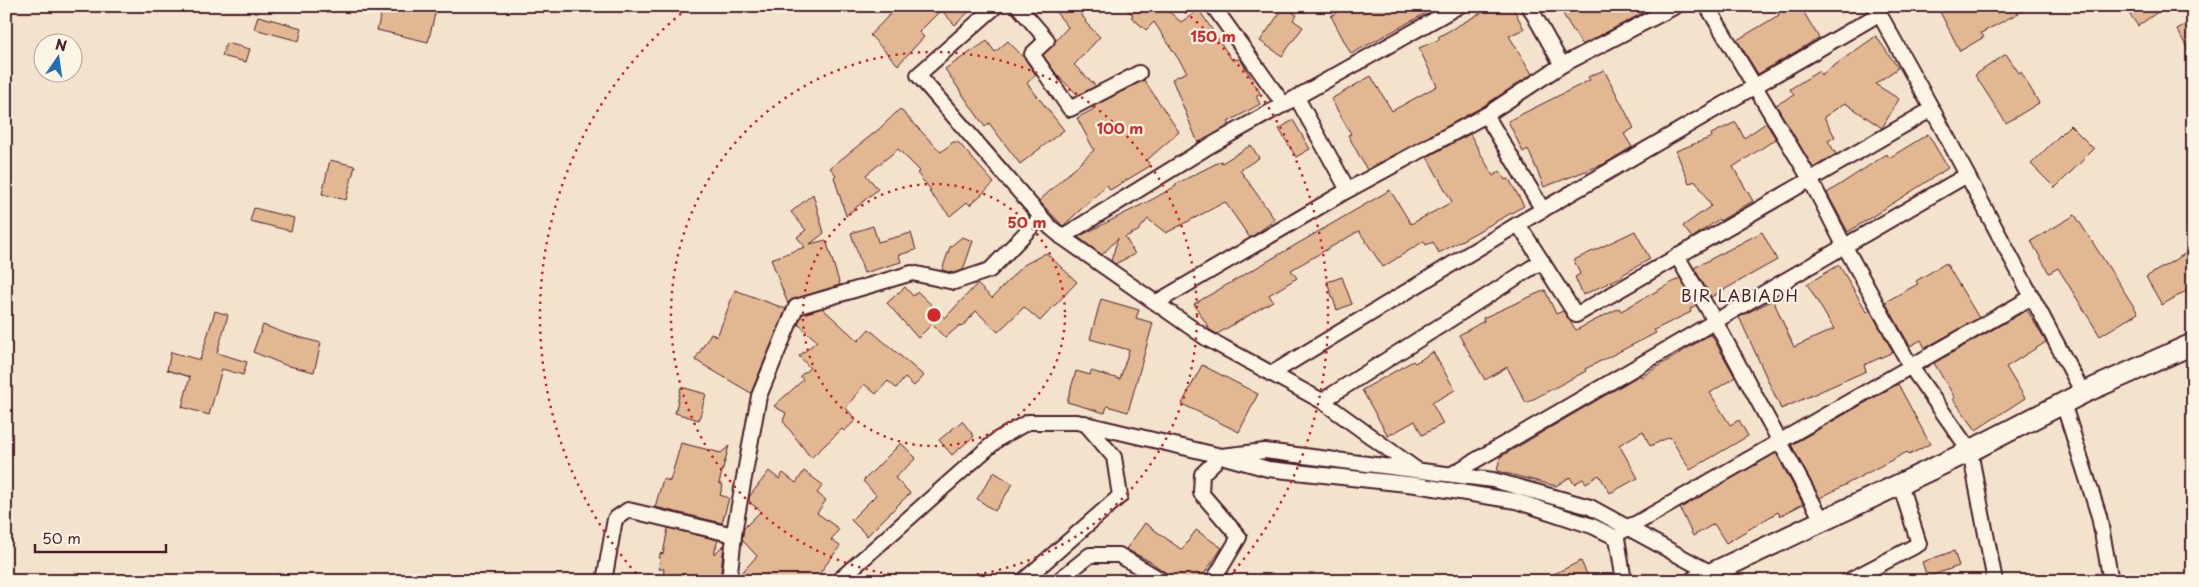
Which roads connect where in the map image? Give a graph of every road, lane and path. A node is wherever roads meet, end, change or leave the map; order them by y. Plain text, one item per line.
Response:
1 (996, 6) edge
2 (1018, 6) edge
3 (1213, 6) edge
4 (1459, 6) edge
5 (1529, 6) edge
6 (1676, 6) edge
7 (1707, 6) edge
8 (1877, 10) edge
9 (1562, 65) junction
10 (1140, 73) dead end
11 (1756, 86) junction
12 (1291, 101) junction
13 (1932, 108) junction
14 (1486, 115) junction
15 (1967, 175) junction
16 (1810, 179) junction
17 (1348, 190) junction
18 (1543, 210) junction
19 (1040, 217) junction
20 (1518, 224) junction
21 (1062, 237) junction
22 (1844, 245) junction
23 (1677, 256) junction
24 (1542, 261) junction
25 (2032, 297) junction
26 (1157, 302) junction
27 (1715, 321) junction
28 (2193, 344) edge
29 (1911, 367) junction
30 (1271, 374) junction
31 (2083, 393) junction
32 (1322, 401) junction
33 (2063, 404) junction
34 (1085, 423) junction
35 (1780, 442) junction
36 (1970, 451) junction
37 (1221, 456) junction
38 (1419, 471) junction
39 (1452, 474) junction
40 (1900, 484) junction
41 (1822, 520) junction
42 (1626, 527) junction
43 (734, 535) junction
44 (1617, 538) junction
45 (1703, 577) edge
46 (731, 579) edge
47 (604, 581) edge
48 (838, 581) edge
49 (1023, 581) edge
50 (1058, 581) edge
51 (1163, 581) edge
52 (1213, 581) edge
53 (1624, 581) edge
54 (1848, 581) edge
55 (1995, 581) edge
56 (2111, 581) edge

1 - 19 street
2 - 10 street
3 - 12 street
4 - 12 street
5 - 9 street
6 - 9 street
7 - 11 street
8 - 11 street
8 - 13 street
9 - 14 street
11 - 16 street
11 - 18 street
12 - 17 street
12 - 21 street
13 - 15 street
13 - 16 street
14 - 17 street
14 - 18 street
15 - 22 street
15 - 25 street
16 - 22 street
16 - 23 street
17 - 26 street
18 - 20 street
19 - 21 street
19 - 43 street
20 - 24 street
20 - 30 street
21 - 26 street
22 - 27 street
22 - 29 street
23 - 24 street
23 - 27 street
24 - 32 street
25 - 29 street
25 - 31 street
26 - 30 street
27 - 35 street
27 - 39 street
28 - 31 main road
29 - 35 street
29 - 36 street
30 - 32 street
31 - 33 main road
32 - 38 street
33 - 36 main road
33 - 56 street
34 - 37 street
34 - 48 street
34 - 49 street
35 - 41 street
35 - 42 street
36 - 40 main road
36 - 55 street
37 - 38 street
37 - 44 street
37 - 52 street
38 - 39 street
39 - 42 street
40 - 41 main road
40 - 54 street
41 - 45 main road
42 - 44 street
42 - 45 street
43 - 46 street
43 - 47 street
44 - 53 street
50 - 51 street

